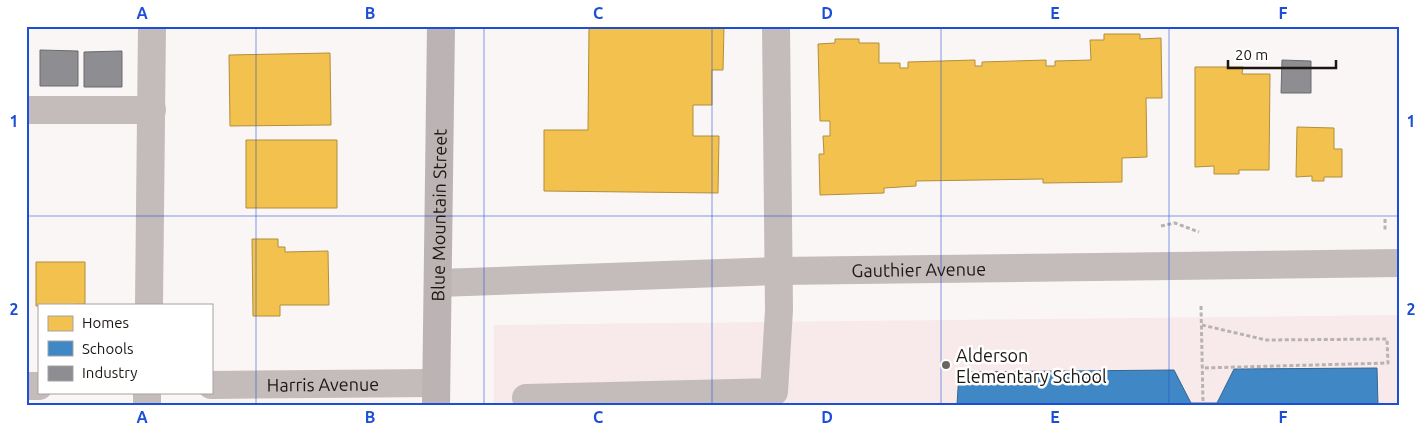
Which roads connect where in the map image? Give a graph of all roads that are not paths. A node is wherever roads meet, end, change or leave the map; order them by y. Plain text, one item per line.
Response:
1 (152, 26) edge
2 (441, 26) edge
3 (776, 26) edge
4 (26, 110) edge
5 (152, 110) junction
6 (1399, 263) edge
7 (779, 272) junction
8 (439, 283) junction
9 (149, 304) edge
10 (212, 385) edge
11 (436, 394) edge
12 (526, 398) dead end
13 (775, 398) edge

1 - 5 street
2 - 8 main road, Blue Mountain Street
3 - 7 street
4 - 5 street
5 - 9 street
6 - 7 street, Gauthier Avenue
7 - 8 street, Gauthier Avenue
7 - 13 street
8 - 11 main road, Blue Mountain Street
10 - 11 street, Harris Avenue
12 - 13 street

